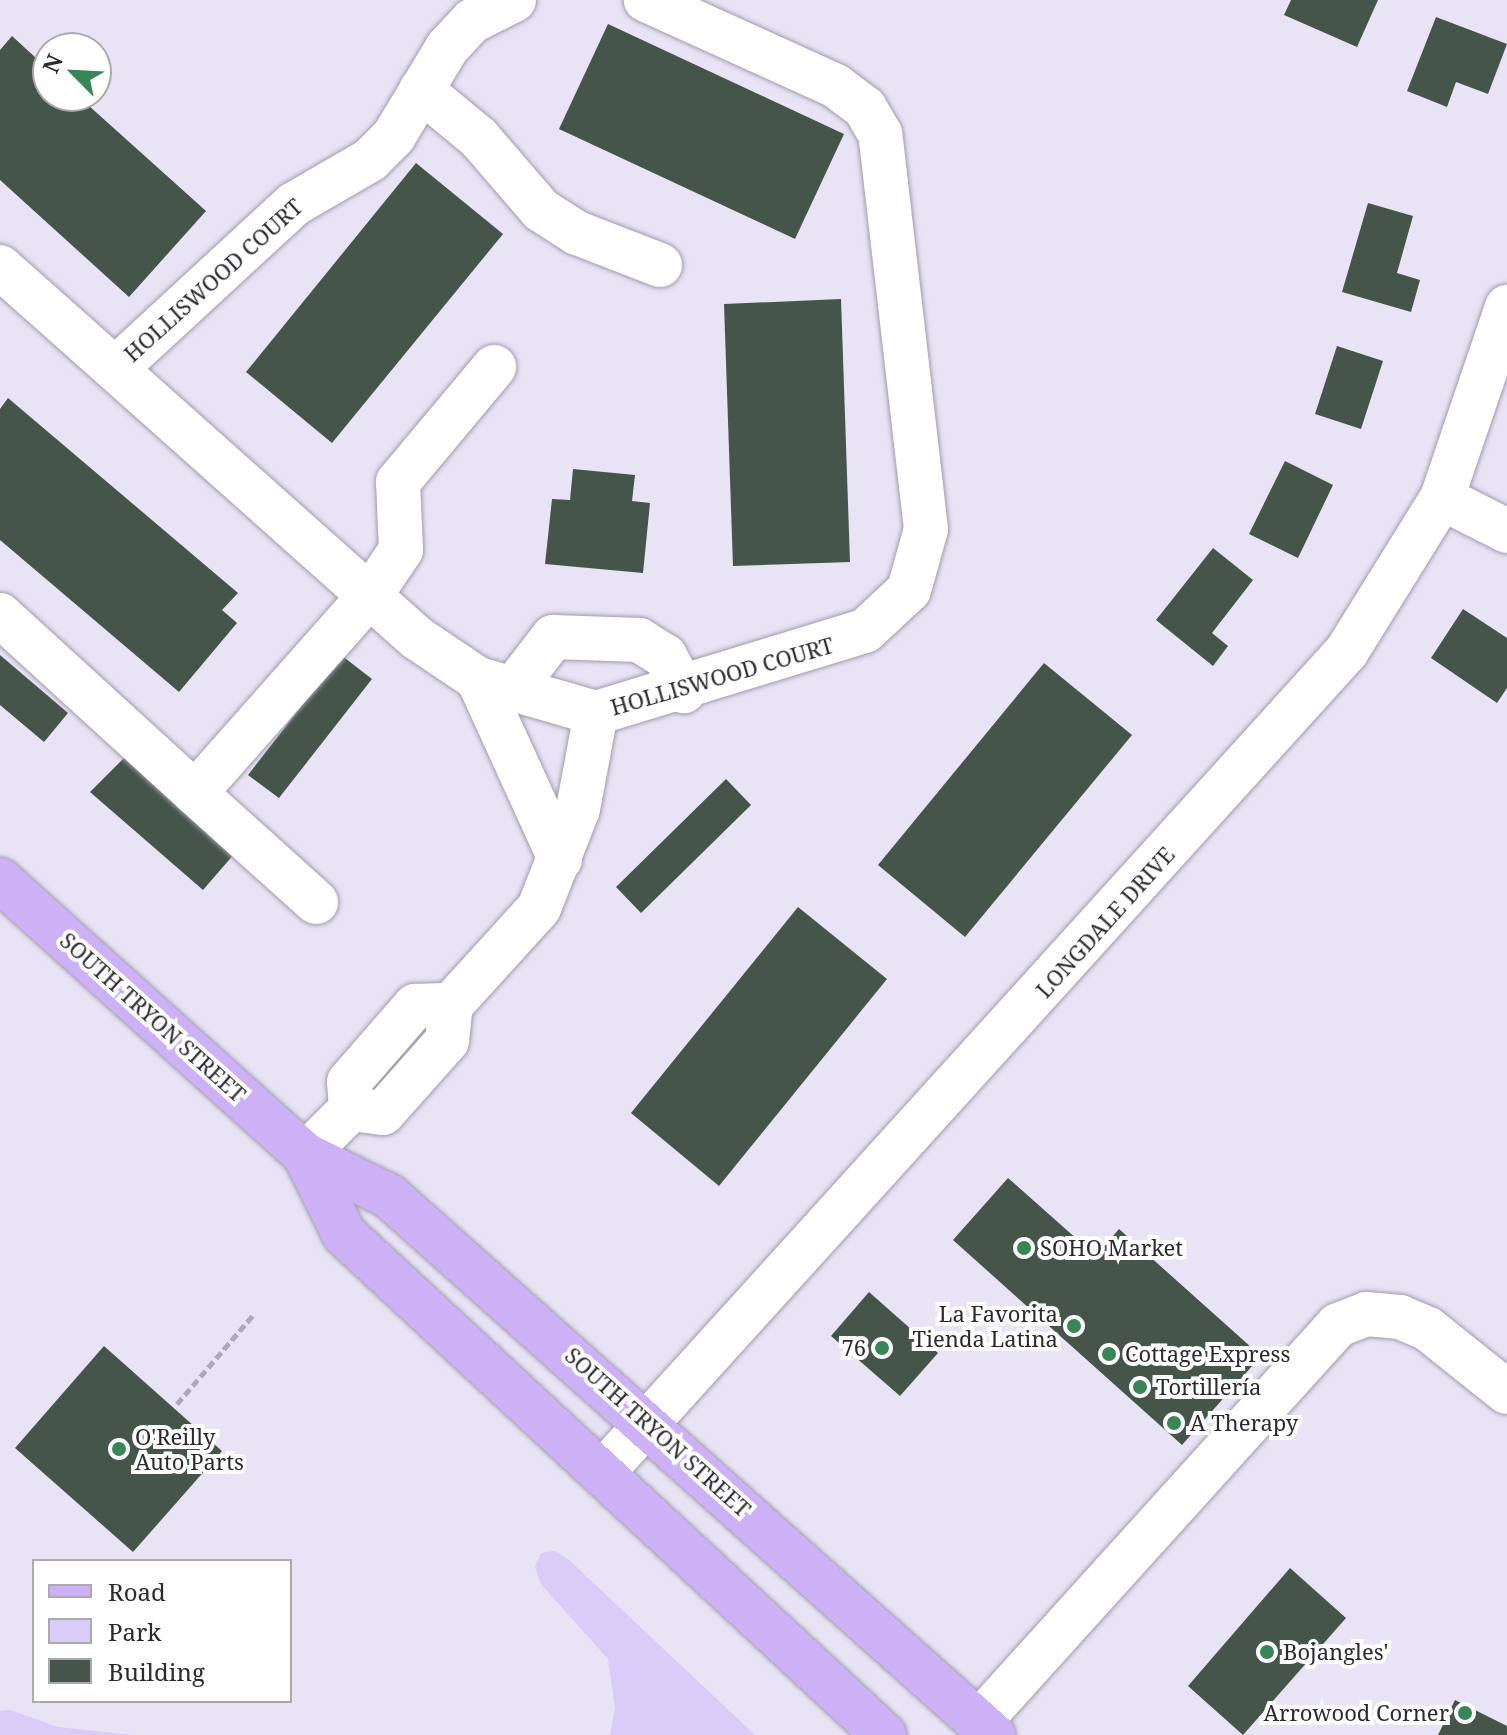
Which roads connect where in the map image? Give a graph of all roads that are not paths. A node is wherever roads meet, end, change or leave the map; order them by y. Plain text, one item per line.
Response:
1 (514, 0) edge
2 (646, 0) edge
3 (421, 90) junction
4 (660, 265) dead end
5 (0, 267) edge
6 (1507, 307) edge
7 (494, 367) dead end
8 (115, 369) junction
9 (1442, 498) junction
10 (1507, 531) edge
11 (372, 593) junction
12 (0, 615) edge
13 (496, 684) junction
14 (684, 691) junction
15 (596, 713) junction
16 (195, 793) junction
17 (560, 859) junction
18 (0, 880) edge
19 (316, 902) dead end
20 (305, 1155) junction
21 (1507, 1392) edge
22 (649, 1423) junction
23 (602, 1473) junction
24 (986, 1729) edge
25 (884, 1735) edge

1 - 3 street, HOLLISWOOD COURT
2 - 14 street, HOLLISWOOD COURT
3 - 4 street
3 - 8 street, HOLLISWOOD COURT
5 - 8 street
6 - 9 street, LONGDALE DRIVE
7 - 11 street
8 - 11 street, HOLLISWOOD COURT
9 - 10 street
9 - 22 street, LONGDALE DRIVE
11 - 13 street, HOLLISWOOD COURT
11 - 16 street
12 - 16 street
13 - 14 street
13 - 15 street, HOLLISWOOD COURT
13 - 17 street
14 - 15 street, HOLLISWOOD COURT
15 - 17 street
16 - 19 street
17 - 20 street
18 - 20 main road, SOUTH TRYON STREET
20 - 22 main road, SOUTH TRYON STREET
20 - 23 main road, SOUTH TRYON STREET
21 - 24 street
22 - 23 street, LONGDALE DRIVE
22 - 24 main road, SOUTH TRYON STREET
23 - 25 main road, SOUTH TRYON STREET

